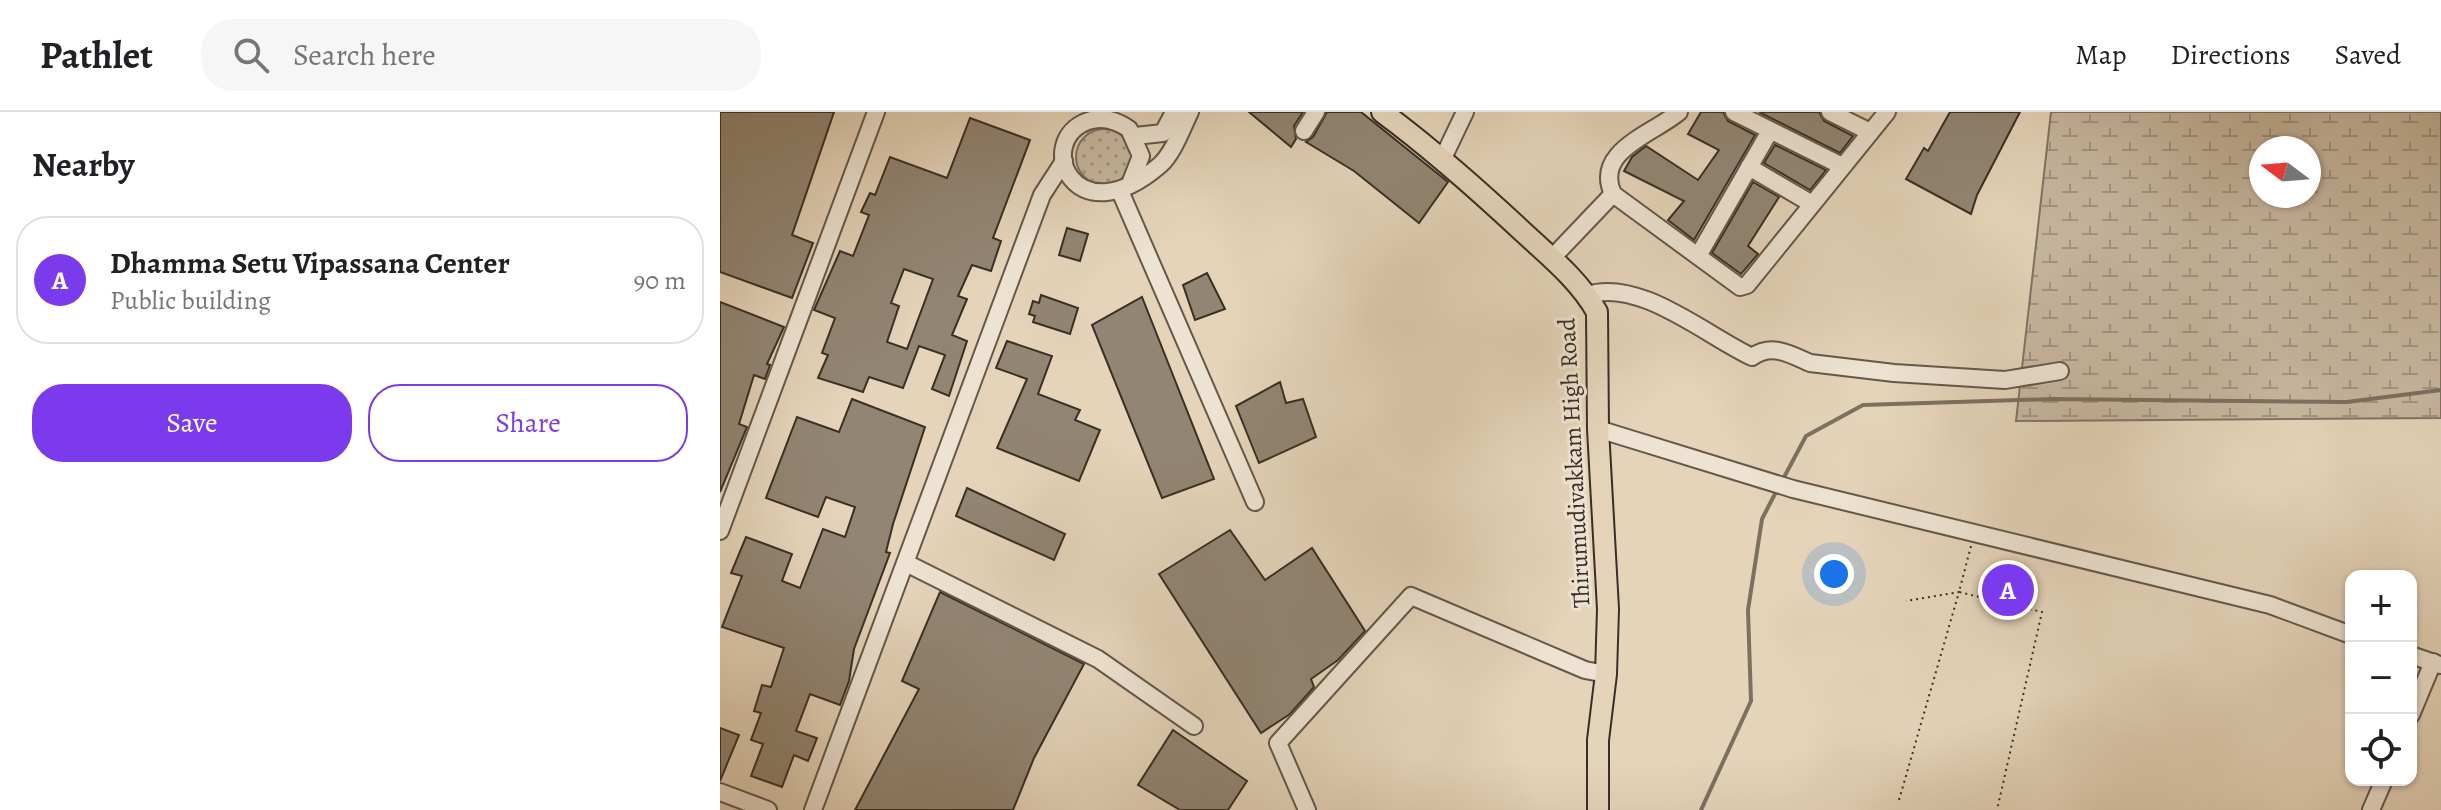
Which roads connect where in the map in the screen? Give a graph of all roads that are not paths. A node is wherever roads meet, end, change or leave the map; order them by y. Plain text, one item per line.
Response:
1 (876, 112) edge
2 (1174, 112) edge
3 (1190, 112) edge
4 (1316, 112) edge
5 (1382, 112) edge
6 (1465, 112) edge
7 (1679, 112) edge
8 (1734, 112) edge
9 (1830, 112) edge
10 (1887, 112) edge
11 (1087, 116) edge
12 (1304, 131) dead end
13 (1770, 131) junction
14 (1870, 132) junction
15 (1135, 136) junction
16 (1443, 158) junction
17 (1064, 161) junction
18 (1842, 166) junction
19 (1749, 167) junction
20 (1125, 187) junction
21 (1613, 194) junction
22 (1812, 204) junction
23 (1698, 256) junction
24 (1552, 258) junction
25 (1587, 295) junction
26 (2060, 371) dead end
27 (1598, 429) junction
28 (1255, 502) dead end
29 (720, 531) edge
30 (906, 563) junction
31 (2345, 633) edge
32 (2417, 657) edge
33 (2437, 664) edge
34 (1606, 674) junction
35 (2412, 714) edge
36 (1194, 726) dead end
37 (2381, 786) edge
38 (720, 792) edge
39 (768, 810) edge
40 (813, 810) edge
41 (1307, 810) edge
42 (1598, 810) edge
43 (2371, 810) edge

1 - 29 street
2 - 15 street
3 - 20 street
4 - 12 street
5 - 16 main road, Thirumudivakkam High Road
6 - 16 street
7 - 21 street
8 - 13 street
9 - 14 street
10 - 14 street
11 - 15 street
11 - 17 street
13 - 18 street
13 - 19 street
14 - 18 street
15 - 20 street
16 - 24 main road, Thirumudivakkam High Road
17 - 20 street
17 - 30 street
18 - 22 street
19 - 22 street
19 - 23 street
20 - 28 street
21 - 23 street
21 - 24 street
22 - 23 street
24 - 25 main road, Thirumudivakkam High Road
25 - 26 street
25 - 27 main road, Thirumudivakkam High Road
27 - 31 street
27 - 34 main road, Thirumudivakkam High Road
30 - 36 street
30 - 40 street
32 - 33 street
33 - 35 street
34 - 41 street
34 - 42 main road, Thirumudivakkam High Road
37 - 43 street
38 - 39 street

